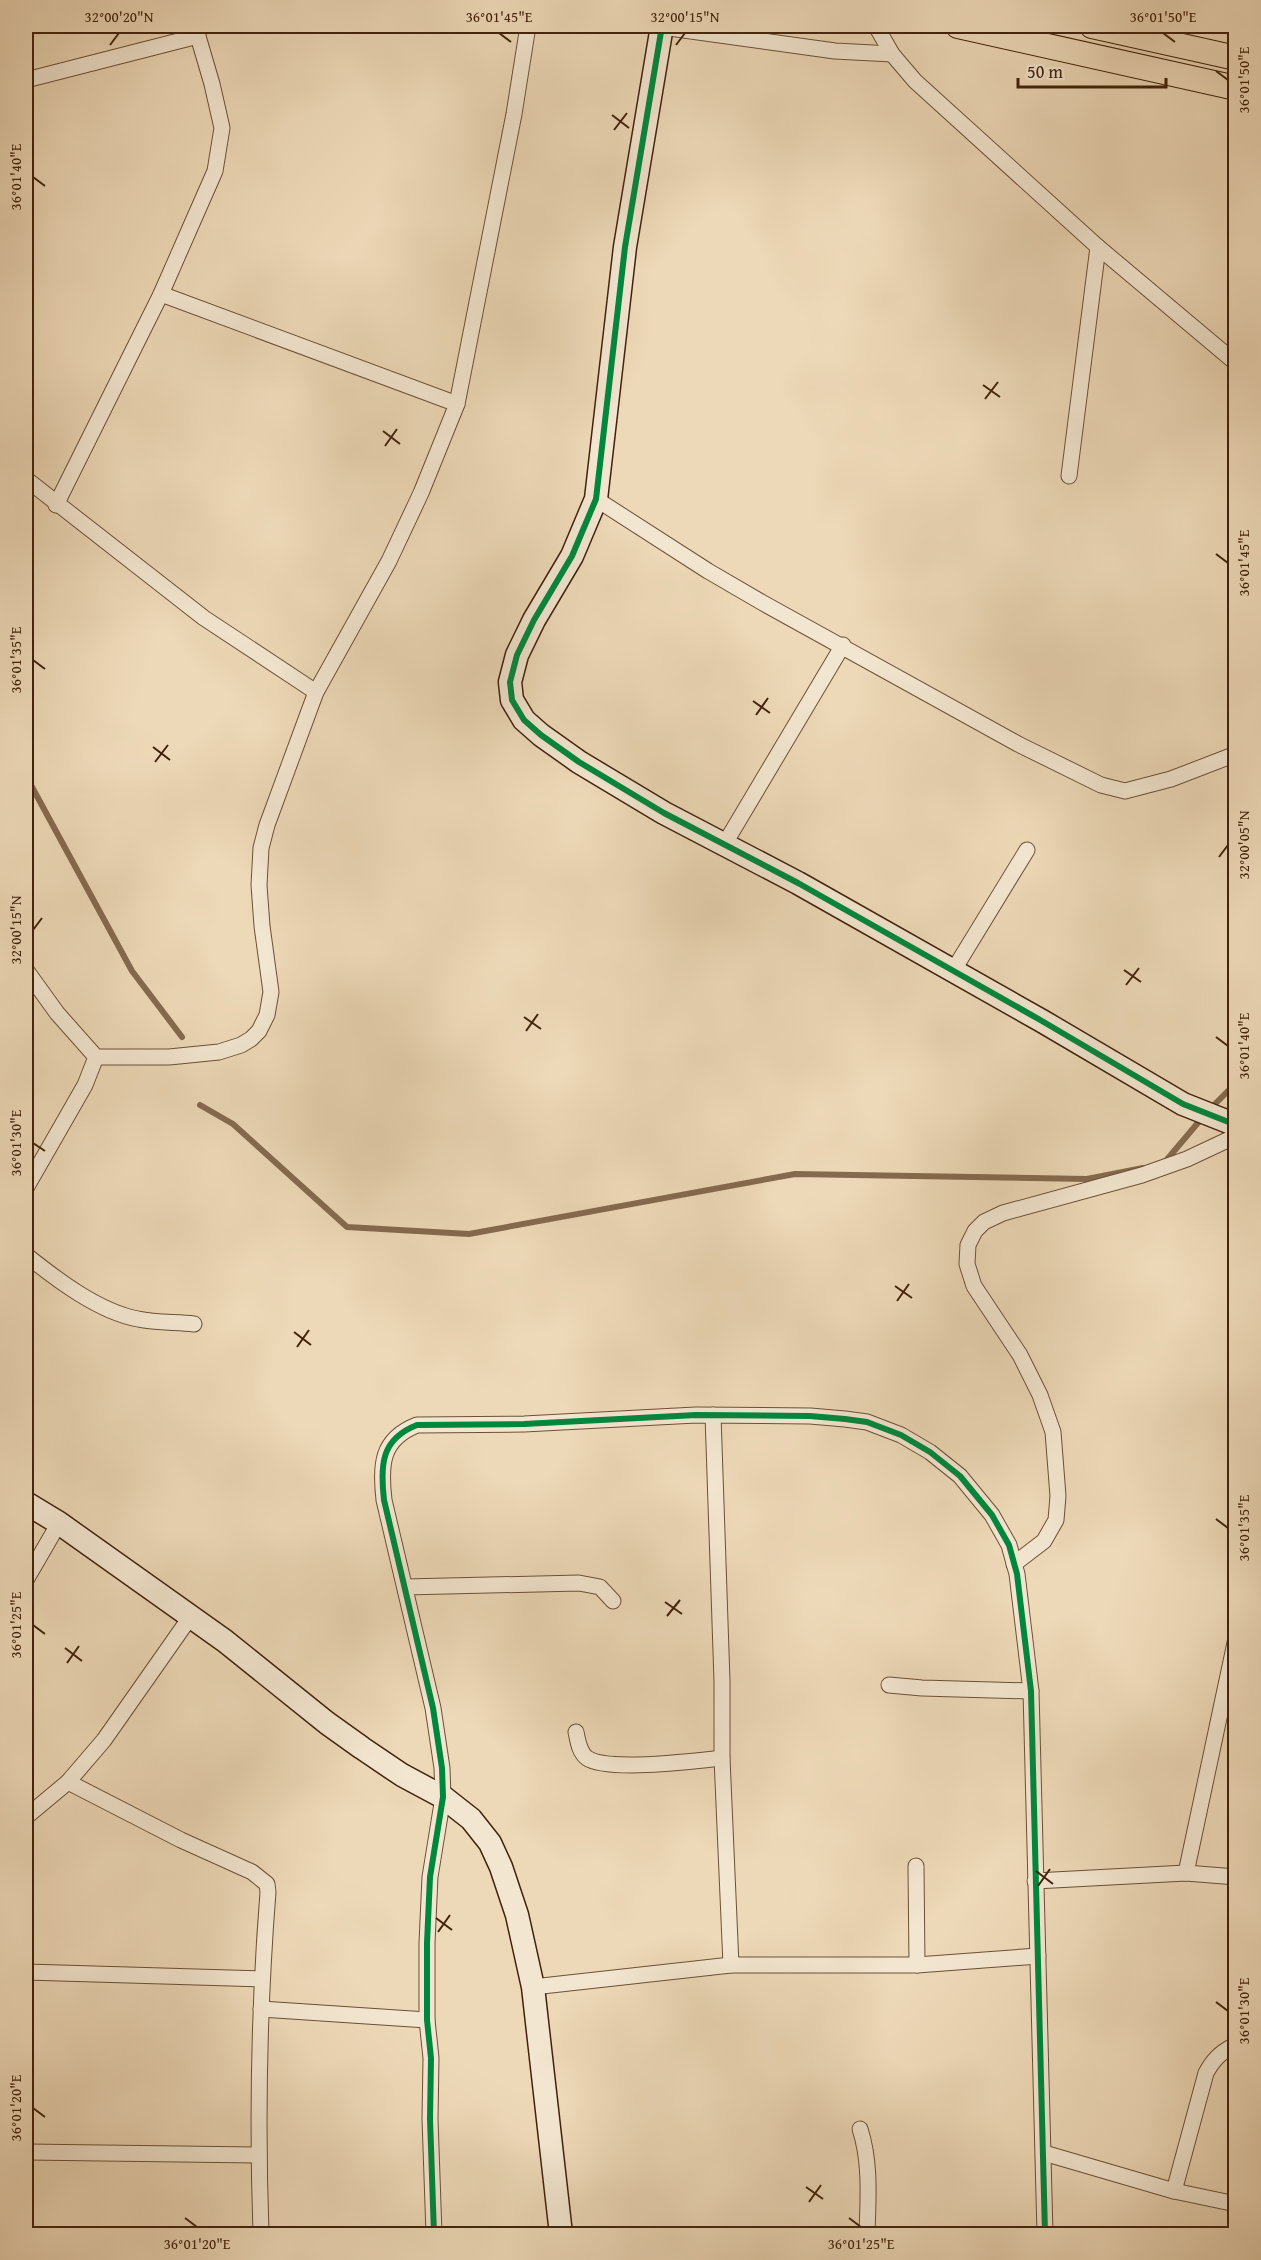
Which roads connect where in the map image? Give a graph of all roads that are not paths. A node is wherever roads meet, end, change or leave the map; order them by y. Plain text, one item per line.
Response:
1 (528, 26) edge
2 (662, 26) edge
3 (876, 26) edge
4 (958, 26) edge
5 (1092, 26) edge
6 (197, 31) edge
7 (892, 54) junction
8 (1236, 58) edge
9 (26, 80) edge
10 (1236, 88) edge
11 (1098, 247) junction
12 (161, 294) junction
13 (1236, 363) edge
14 (457, 404) junction
15 (1069, 476) dead end
16 (26, 479) edge
17 (596, 499) junction
18 (56, 505) junction
19 (843, 645) junction
20 (316, 692) junction
21 (1236, 754) edge
22 (724, 845) junction
23 (1027, 850) dead end
24 (26, 970) edge
25 (953, 971) junction
26 (96, 1057) junction
27 (1236, 1125) edge
28 (1236, 1136) edge
29 (26, 1188) edge
30 (26, 1255) edge
31 (194, 1324) dead end
32 (713, 1415) junction
33 (26, 1503) edge
34 (59, 1523) junction
35 (1014, 1564) junction
36 (26, 1580) edge
37 (405, 1587) junction
38 (613, 1601) dead end
39 (190, 1616) junction
40 (1236, 1638) edge
41 (889, 1685) dead end
42 (1031, 1691) junction
43 (576, 1732) dead end
44 (722, 1758) junction
45 (68, 1782) junction
46 (443, 1797) junction
47 (26, 1816) edge
48 (916, 1866) dead end
49 (1186, 1873) junction
50 (1236, 1877) edge
51 (1035, 1881) junction
52 (1038, 1956) junction
53 (731, 1965) junction
54 (917, 1965) junction
55 (26, 1972) edge
56 (261, 1979) junction
57 (533, 1987) junction
58 (261, 2009) junction
59 (428, 2020) junction
60 (1233, 2046) dead end
61 (860, 2129) dead end
62 (26, 2152) edge
63 (1044, 2153) junction
64 (258, 2155) junction
65 (1174, 2191) junction
66 (1236, 2204) edge
67 (261, 2235) edge
68 (434, 2235) edge
69 (561, 2235) edge
70 (867, 2235) edge
71 (1045, 2235) edge

1 - 14 street
2 - 7 street
2 - 17 street
3 - 7 street
4 - 10 main road
5 - 8 main road
6 - 9 street
6 - 12 street
7 - 11 street
11 - 13 street
11 - 15 street
12 - 14 street
12 - 18 street
14 - 20 street
16 - 18 street
17 - 19 street
17 - 22 street
18 - 20 street
19 - 21 street
19 - 22 street
20 - 26 street
22 - 25 street
23 - 25 street
24 - 26 street
25 - 27 street
26 - 29 street
28 - 35 street
30 - 31 street
32 - 35 street
32 - 37 street
32 - 44 street
33 - 34 street
34 - 36 street
34 - 39 street
35 - 42 street
37 - 38 street
37 - 46 street
39 - 45 street
39 - 46 street
40 - 49 street
41 - 42 street
42 - 51 street
43 - 44 street
44 - 53 street
45 - 47 street
45 - 56 street
46 - 57 street
46 - 59 street
48 - 54 street
49 - 50 street
49 - 51 street
51 - 52 street
52 - 54 street
52 - 63 street
53 - 54 street
53 - 57 street
55 - 56 street
56 - 58 street
57 - 69 street
58 - 59 street
58 - 64 street
59 - 68 street
60 - 65 street
61 - 70 street
62 - 64 street
63 - 65 street
63 - 71 street
64 - 67 street
65 - 66 street

